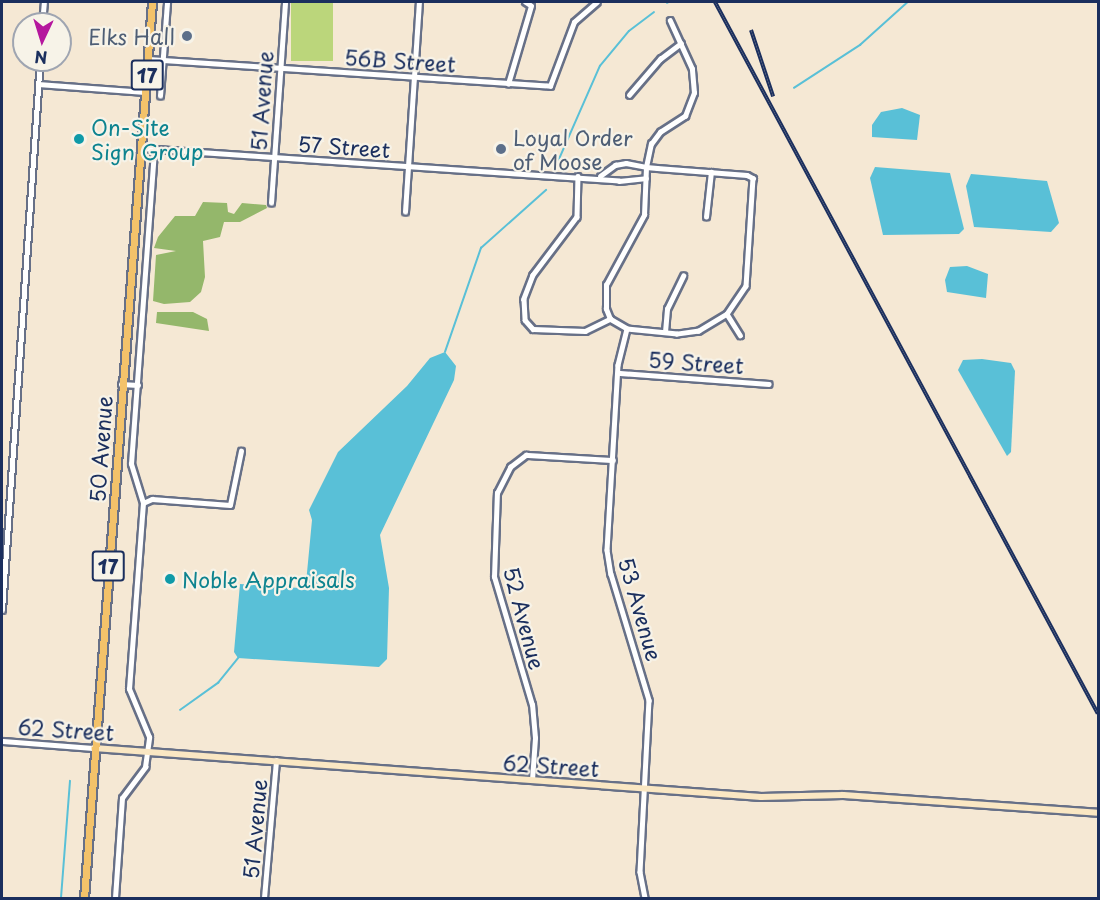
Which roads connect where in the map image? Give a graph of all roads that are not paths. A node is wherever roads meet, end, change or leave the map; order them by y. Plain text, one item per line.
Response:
1 (152, 2) edge
2 (167, 2) edge
3 (285, 2) edge
4 (419, 2) edge
5 (525, 2) edge
6 (597, 2) edge
7 (670, 21) dead end
8 (681, 44) junction
9 (148, 59) junction
10 (163, 60) junction
11 (280, 68) junction
12 (39, 72) edge
13 (414, 78) junction
14 (38, 84) junction
15 (508, 84) junction
16 (146, 92) junction
17 (629, 95) dead end
18 (160, 96) dead end
19 (141, 148) junction
20 (154, 149) junction
21 (274, 157) junction
22 (408, 167) junction
23 (646, 167) junction
24 (711, 172) junction
25 (578, 176) junction
26 (600, 176) junction
27 (646, 178) junction
28 (271, 203) dead end
29 (405, 212) dead end
30 (706, 217) dead end
31 (683, 276) dead end
32 (727, 314) junction
33 (610, 319) junction
34 (627, 328) junction
35 (665, 332) junction
36 (740, 335) dead end
37 (620, 373) junction
38 (122, 384) junction
39 (769, 384) dead end
40 (138, 385) junction
41 (242, 451) dead end
42 (613, 460) junction
43 (142, 503) junction
44 (2, 610) edge
45 (2, 741) edge
46 (94, 748) junction
47 (148, 752) junction
48 (276, 761) junction
49 (532, 780) junction
50 (646, 788) junction
51 (1098, 813) edge
52 (84, 898) edge
53 (115, 898) edge
54 (264, 898) edge
55 (645, 898) edge

1 - 9 main road, 50 Avenue / 17
2 - 10 street
3 - 11 street, 51 Avenue
4 - 13 street
5 - 15 street
6 - 15 street, 56B Street
7 - 8 street
8 - 17 street
8 - 23 street
9 - 10 street, 56B Street
9 - 16 main road, 50 Avenue / 17
10 - 11 street, 56B Street
10 - 18 street
11 - 13 street, 56B Street
11 - 21 street, 51 Avenue
12 - 14 street
13 - 15 street, 56B Street
13 - 22 street
14 - 16 street
14 - 44 street
16 - 19 main road, 50 Avenue / 17
19 - 20 street, 57 Street
19 - 38 main road, 50 Avenue / 17
20 - 21 street, 57 Street
20 - 40 street
21 - 22 street, 57 Street
21 - 28 street, 51 Avenue
22 - 25 street, 57 Street
22 - 29 street
23 - 24 street
23 - 26 street
23 - 27 street
24 - 30 street
24 - 32 street
25 - 26 street, 57 Street
25 - 33 street
26 - 27 street
27 - 33 street
31 - 35 street
32 - 35 street
32 - 36 street
33 - 34 street
34 - 35 street
34 - 37 street, 53 Avenue
37 - 39 street, 59 Street
37 - 42 street, 53 Avenue
38 - 40 street
38 - 46 main road, 50 Avenue / 17
40 - 43 street
41 - 43 street
42 - 49 street, 52 Avenue
42 - 50 street, 53 Avenue
43 - 47 street
45 - 46 street, 62 Street
46 - 47 main road, 62 Street
46 - 52 main road, 50 Avenue / 17
47 - 48 main road, 62 Street
47 - 53 street
48 - 49 main road, 62 Street
48 - 54 street, 51 Avenue
49 - 50 main road, 62 Street
50 - 51 main road, 62 Street
50 - 55 street, 53 Avenue

